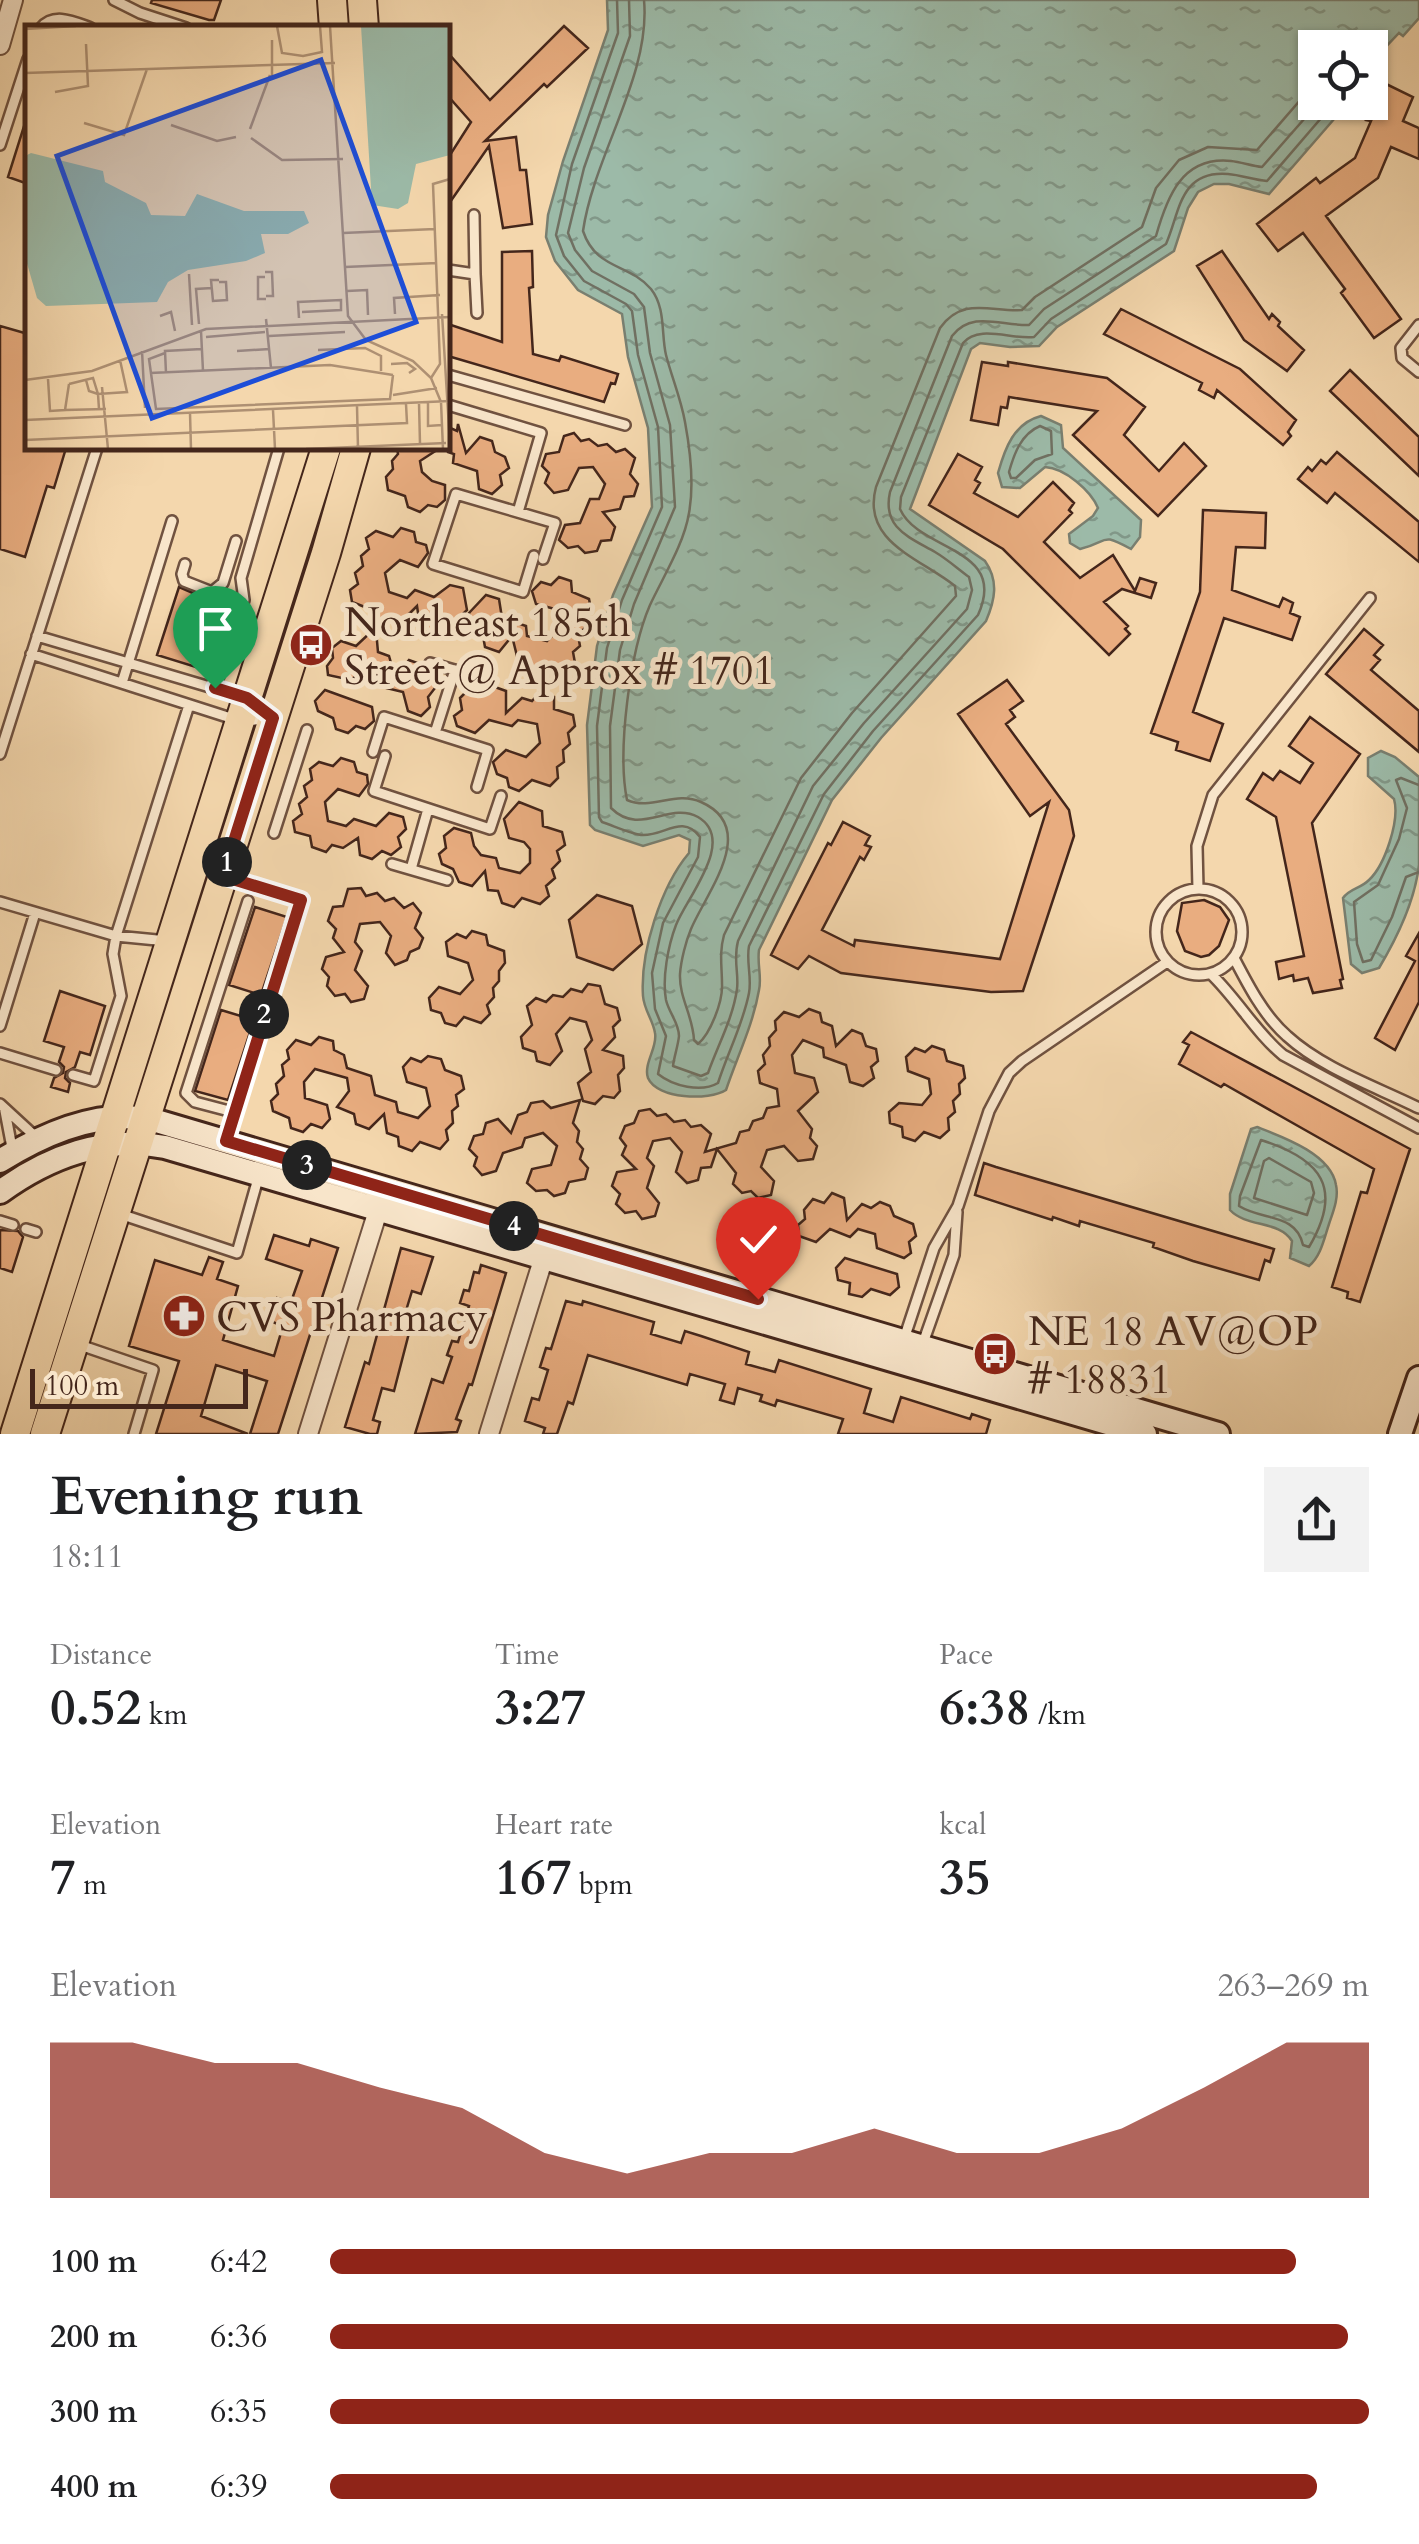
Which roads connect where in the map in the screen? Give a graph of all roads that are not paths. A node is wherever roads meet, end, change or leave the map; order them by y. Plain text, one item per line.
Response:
1 (13, 0) edge
2 (114, 0) edge
3 (332, 0) edge
4 (362, 0) edge
5 (127, 2) edge
6 (43, 25) edge
7 (82, 25) edge
8 (177, 25) edge
9 (334, 25) edge
10 (364, 25) edge
11 (0, 44) edge
12 (25, 68) edge
13 (0, 146) edge
14 (474, 215) dead end
15 (450, 270) edge
16 (475, 274) junction
17 (477, 313) dead end
18 (1419, 325) edge
19 (1419, 372) edge
20 (450, 375) edge
21 (450, 406) edge
22 (625, 425) dead end
23 (95, 450) edge
24 (279, 450) edge
25 (325, 450) edge
26 (355, 450) edge
27 (518, 512) junction
28 (172, 521) dead end
29 (236, 541) dead end
30 (185, 564) dead end
31 (1370, 598) dead end
32 (37, 636) junction
33 (32, 654) junction
34 (430, 662) dead end
35 (128, 663) junction
36 (455, 670) junction
37 (479, 677) dead end
38 (122, 683) junction
39 (215, 688) junction
40 (189, 705) junction
41 (244, 710) junction
42 (273, 718) junction
43 (307, 730) dead end
44 (434, 733) junction
45 (373, 752) dead end
46 (0, 754) edge
47 (385, 756) dead end
48 (477, 788) dead end
49 (502, 796) dead end
50 (428, 808) junction
51 (274, 833) dead end
52 (392, 864) dead end
53 (410, 869) junction
54 (223, 876) junction
55 (447, 880) dead end
56 (1198, 889) junction
57 (0, 902) edge
58 (248, 902) dead end
59 (35, 912) junction
60 (116, 936) junction
61 (171, 941) junction
62 (1234, 958) junction
63 (1167, 962) junction
64 (1211, 974) junction
65 (0, 1026) edge
66 (0, 1053) edge
67 (56, 1070) dead end
68 (73, 1074) dead end
69 (3, 1107) edge
70 (1419, 1108) edge
71 (233, 1112) junction
72 (116, 1117) junction
73 (1419, 1128) edge
74 (141, 1131) junction
75 (39, 1140) junction
76 (226, 1141) junction
77 (107, 1145) junction
78 (6, 1157) edge
79 (263, 1164) junction
80 (0, 1192) edge
81 (382, 1199) junction
82 (958, 1206) junction
83 (115, 1212) junction
84 (0, 1221) edge
85 (13, 1225) dead end
86 (547, 1248) junction
87 (74, 1343) junction
88 (911, 1351) junction
89 (1419, 1378) edge
90 (16, 1434) edge
91 (46, 1434) edge
92 (134, 1434) edge
93 (308, 1434) edge
94 (489, 1434) edge
95 (1145, 1434) edge
96 (1218, 1434) edge
97 (1400, 1434) edge

1 - 11 street
2 - 5 lane
3 - 9 main road
4 - 10 main road
5 - 8 lane
6 - 7 lane
12 - 13 lane
14 - 16 lane
15 - 16 lane
16 - 17 lane
18 - 19 lane
20 - 22 lane
21 - 27 lane
23 - 32 lane
24 - 39 lane
25 - 41 main road
26 - 42 main road
27 - 27 lane
28 - 35 lane
29 - 30 lane
31 - 56 lane
32 - 33 lane
32 - 35 lane
33 - 38 lane
33 - 46 lane
34 - 36 lane
35 - 38 lane
35 - 39 lane
36 - 37 lane
36 - 44 lane
38 - 40 lane
39 - 41 lane
40 - 41 lane
40 - 60 lane
41 - 42 lane
41 - 42 lane
41 - 61 main road
42 - 54 main road
43 - 51 lane
44 - 45 lane
44 - 48 lane
47 - 50 lane
49 - 50 lane
50 - 53 lane
52 - 53 lane
53 - 55 lane
54 - 71 lane
54 - 74 main road
56 - 62 lane
56 - 63 lane
57 - 59 lane
58 - 71 lane
59 - 60 lane
59 - 65 lane
60 - 61 lane
60 - 68 lane
61 - 72 main road
62 - 64 lane
62 - 70 lane
63 - 64 lane
63 - 82 lane
64 - 73 lane
66 - 67 lane
69 - 75 lane
69 - 78 lane
71 - 76 lane
72 - 74 street
72 - 75 street
72 - 77 main road
74 - 76 street
74 - 77 street
74 - 79 street
74 - 83 main road
75 - 78 street
76 - 79 street
77 - 80 street
77 - 90 main road
79 - 81 street
79 - 83 lane
81 - 86 street
81 - 93 street
82 - 88 lane
82 - 88 lane
83 - 87 main road
84 - 85 lane
86 - 88 street
86 - 94 street
87 - 91 main road
87 - 92 lane
88 - 95 street
88 - 96 street
89 - 97 street

